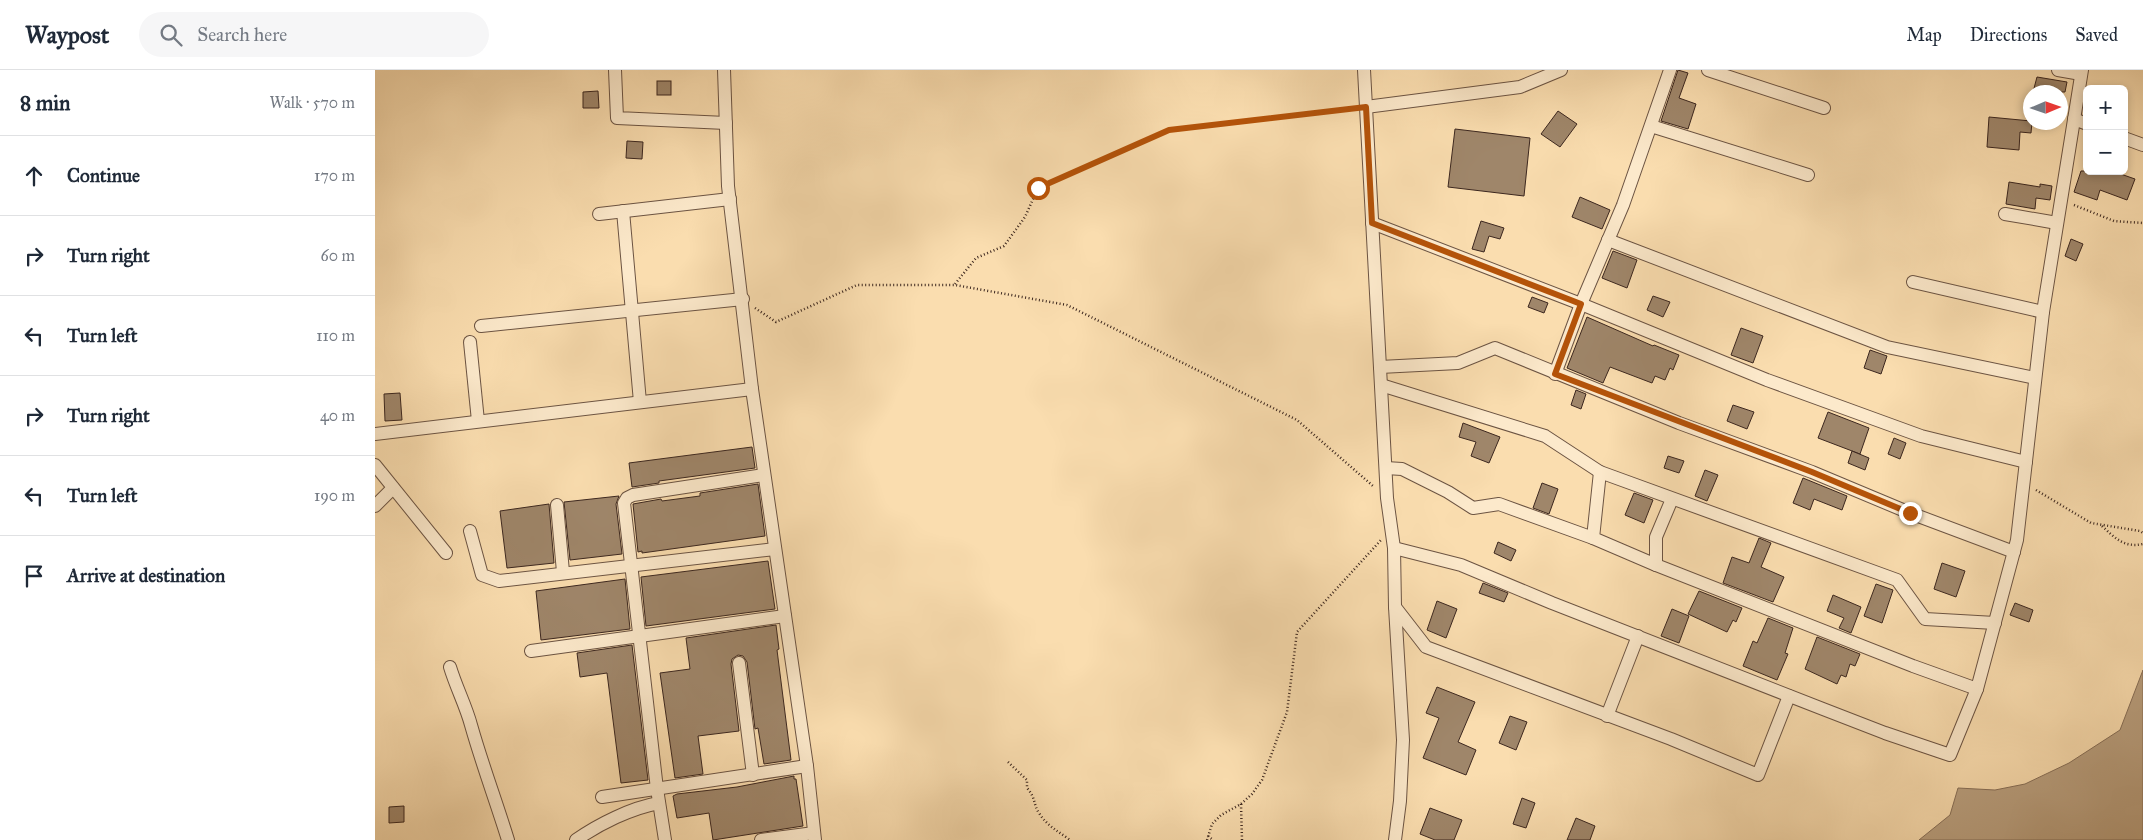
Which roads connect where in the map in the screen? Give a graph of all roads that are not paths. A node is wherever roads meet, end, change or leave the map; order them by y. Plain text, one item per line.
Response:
1 (615, 70) edge
2 (724, 70) edge
3 (1364, 70) edge
4 (1561, 70) edge
5 (1670, 70) edge
6 (1708, 70) edge
7 (2058, 70) edge
8 (2082, 72) edge
9 (1366, 107) junction
10 (1824, 108) dead end
11 (2074, 120) junction
12 (726, 123) junction
13 (2083, 123) edge
14 (1651, 126) junction
15 (2128, 139) edge
16 (2143, 145) edge
17 (1808, 175) dead end
18 (730, 199) junction
19 (623, 211) junction
20 (599, 214) dead end
21 (2005, 214) dead end
22 (1372, 223) junction
23 (2057, 223) junction
24 (1608, 240) junction
25 (1913, 282) dead end
26 (743, 299) junction
27 (1581, 304) junction
28 (631, 310) junction
29 (2043, 312) junction
30 (481, 326) dead end
31 (470, 342) dead end
32 (1380, 367) junction
33 (1555, 374) junction
34 (2035, 378) junction
35 (1381, 385) junction
36 (752, 389) junction
37 (640, 402) junction
38 (478, 421) junction
39 (375, 434) edge
40 (2026, 462) junction
41 (375, 465) edge
42 (1386, 468) junction
43 (1601, 472) junction
44 (764, 475) junction
45 (393, 488) junction
46 (1672, 499) junction
47 (557, 505) dead end
48 (375, 506) edge
49 (471, 531) dead end
50 (1593, 538) junction
51 (1394, 548) junction
52 (775, 549) junction
53 (2014, 552) junction
54 (446, 553) dead end
55 (632, 565) junction
56 (1656, 565) junction
57 (563, 572) junction
58 (1395, 606) junction
59 (785, 616) junction
60 (1995, 623) junction
61 (639, 636) junction
62 (1637, 636) junction
63 (531, 651) dead end
64 (739, 663) dead end
65 (450, 667) dead end
66 (1977, 688) junction
67 (1789, 696) junction
68 (1607, 716) junction
69 (807, 766) junction
70 (753, 775) junction
71 (657, 789) junction
72 (602, 797) dead end
73 (659, 803) junction
74 (814, 836) edge
75 (508, 840) edge
76 (577, 840) edge
77 (665, 840) edge
78 (761, 840) edge
79 (1395, 840) edge

1 - 12 street
2 - 12 street
3 - 9 street
4 - 9 street
5 - 14 street
6 - 10 street
7 - 8 street
8 - 11 street
9 - 22 street
11 - 13 street
11 - 23 street
12 - 18 street
14 - 17 street
14 - 24 street
15 - 16 street
18 - 19 street
18 - 26 street
19 - 20 street
19 - 28 street
21 - 23 street
22 - 27 street
22 - 32 street
23 - 29 street
24 - 27 street
24 - 34 street
25 - 29 street
26 - 28 street
26 - 36 street
27 - 33 street
27 - 40 street
28 - 30 street
28 - 37 street
29 - 34 street
31 - 38 street
32 - 33 street
32 - 35 street
33 - 53 street
34 - 40 street
35 - 42 street
35 - 43 street
36 - 37 street
36 - 44 street
37 - 38 street
38 - 39 street
40 - 53 street
41 - 45 street
42 - 50 street
42 - 51 street
43 - 46 street
43 - 50 street
44 - 52 street
44 - 55 street
45 - 48 street
45 - 54 street
46 - 56 street
46 - 60 street
47 - 57 street
49 - 57 street
50 - 56 street
51 - 58 street
51 - 62 street
52 - 55 street
52 - 59 street
53 - 60 street
55 - 57 street
55 - 61 street
56 - 66 street
58 - 68 street
58 - 79 street
59 - 61 street
59 - 69 street
60 - 66 street
61 - 63 street
61 - 71 street
62 - 67 street
62 - 68 street
64 - 70 street
65 - 75 street
66 - 67 street
67 - 68 street
69 - 70 street
69 - 74 street
70 - 71 street
71 - 72 street
71 - 73 street
73 - 76 street
73 - 77 street
74 - 78 street

